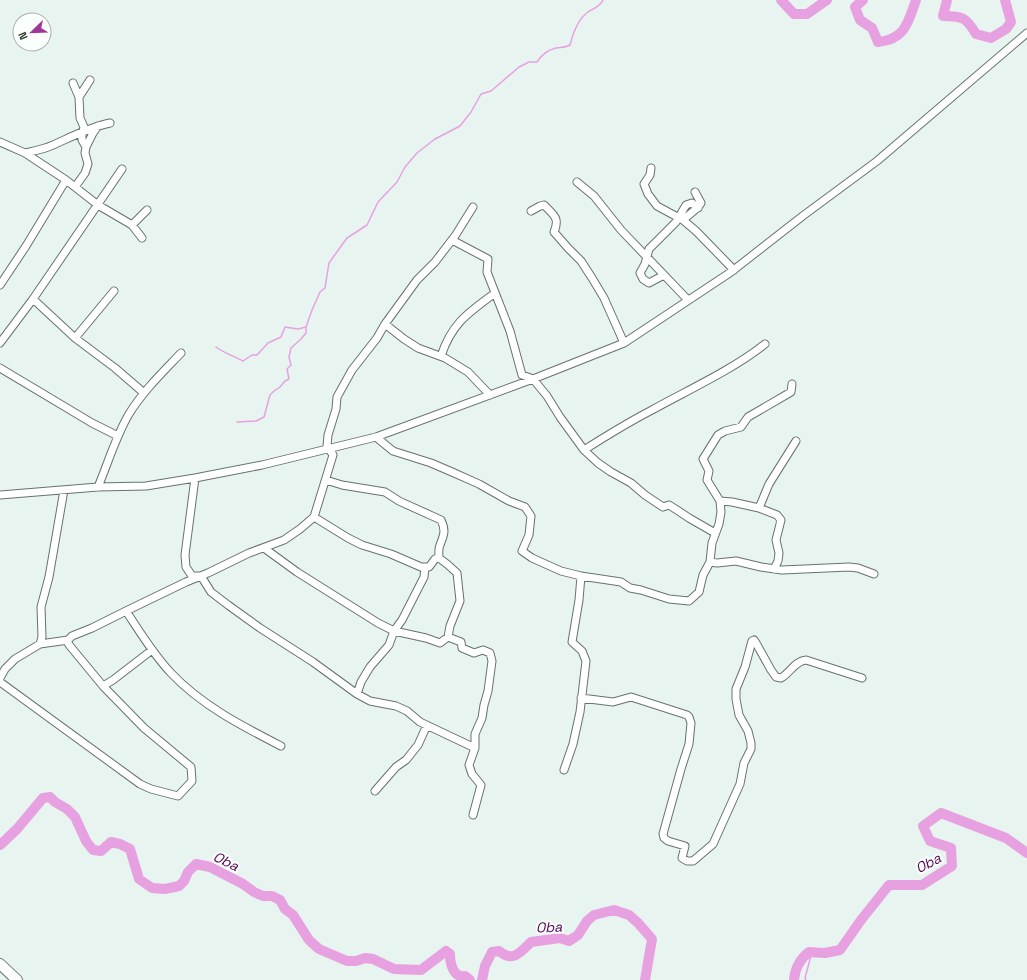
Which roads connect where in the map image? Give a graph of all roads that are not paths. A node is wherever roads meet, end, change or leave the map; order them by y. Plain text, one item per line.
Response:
1 (1027, 33) edge
2 (90, 80) dead end
3 (73, 83) dead end
4 (80, 98) junction
5 (110, 123) dead end
6 (98, 126) junction
7 (83, 132) junction
8 (0, 142) edge
9 (86, 146) junction
10 (26, 153) junction
11 (651, 168) dead end
12 (122, 169) dead end
13 (66, 180) junction
14 (577, 182) dead end
15 (75, 187) junction
16 (696, 192) dead end
17 (98, 205) junction
18 (473, 207) dead end
19 (147, 210) dead end
20 (531, 212) dead end
21 (681, 219) junction
22 (132, 225) junction
23 (142, 238) dead end
24 (452, 240) junction
25 (647, 257) junction
26 (734, 270) junction
27 (664, 275) junction
28 (0, 285) edge
29 (114, 291) dead end
30 (495, 293) junction
31 (33, 299) junction
32 (688, 300) junction
33 (385, 324) junction
34 (75, 338) junction
35 (0, 343) edge
36 (624, 343) junction
37 (765, 344) dead end
38 (181, 353) dead end
39 (441, 356) junction
40 (0, 368) edge
41 (533, 379) junction
42 (792, 384) dead end
43 (144, 392) junction
44 (490, 395) junction
45 (118, 436) junction
46 (376, 437) junction
47 (796, 442) dead end
48 (330, 449) junction
49 (584, 450) junction
50 (195, 478) junction
51 (326, 480) junction
52 (98, 487) junction
53 (64, 490) junction
54 (0, 495) edge
55 (720, 501) junction
56 (759, 508) junction
57 (314, 517) junction
58 (716, 533) junction
59 (264, 548) junction
60 (439, 558) junction
61 (710, 562) junction
62 (425, 567) junction
63 (774, 569) junction
64 (874, 574) dead end
65 (201, 576) junction
66 (581, 576) junction
67 (126, 610) junction
68 (394, 631) junction
69 (448, 637) junction
70 (68, 640) junction
71 (40, 644) junction
72 (152, 650) junction
73 (0, 678) edge
74 (862, 678) dead end
75 (0, 682) edge
76 (103, 686) junction
77 (357, 694) junction
78 (581, 698) junction
79 (427, 725) junction
80 (281, 746) dead end
81 (475, 748) junction
82 (564, 770) dead end
83 (375, 791) dead end
84 (473, 815) dead end
85 (1, 967) edge
86 (17, 980) edge

1 - 26 street
2 - 4 street
3 - 4 street
4 - 7 street
5 - 6 street
6 - 7 street
6 - 9 street
7 - 9 street
7 - 10 street
8 - 10 street
9 - 15 street
10 - 13 street
11 - 21 street
12 - 17 street
13 - 15 street
13 - 28 street
14 - 25 street
15 - 17 street
16 - 21 street
17 - 22 street
17 - 31 street
18 - 24 street
19 - 22 street
20 - 36 street
21 - 25 street
21 - 26 street
22 - 23 street
24 - 30 street
24 - 33 street
25 - 27 street
25 - 27 street
26 - 32 street
27 - 32 street
29 - 34 street
30 - 39 street
30 - 41 street
31 - 34 street
31 - 35 street
32 - 36 street
33 - 39 street
33 - 48 street
34 - 43 street
36 - 41 street
37 - 49 street
38 - 43 street
39 - 44 street
40 - 45 street
41 - 44 street
41 - 49 street
42 - 55 street
43 - 45 street
44 - 46 street
45 - 52 street
46 - 48 street
46 - 66 street
47 - 56 street
48 - 50 street
48 - 51 street
49 - 58 street
50 - 52 street
50 - 65 street
51 - 57 street
51 - 60 street
52 - 53 street
53 - 54 street
53 - 71 street
55 - 56 street
55 - 58 street
56 - 63 street
57 - 59 street
57 - 62 street
58 - 61 street
59 - 65 street
59 - 68 street
60 - 62 street
60 - 69 street
61 - 63 street
61 - 66 street
62 - 68 street
63 - 64 street
65 - 67 street
65 - 77 street
66 - 78 street
67 - 70 street
67 - 72 street
68 - 69 street
68 - 77 street
69 - 81 street
70 - 71 street
70 - 76 street
71 - 73 street
72 - 76 street
72 - 80 street
74 - 78 street
75 - 76 street
77 - 79 street
78 - 82 street
79 - 81 street
79 - 83 street
81 - 84 street
85 - 86 highway

